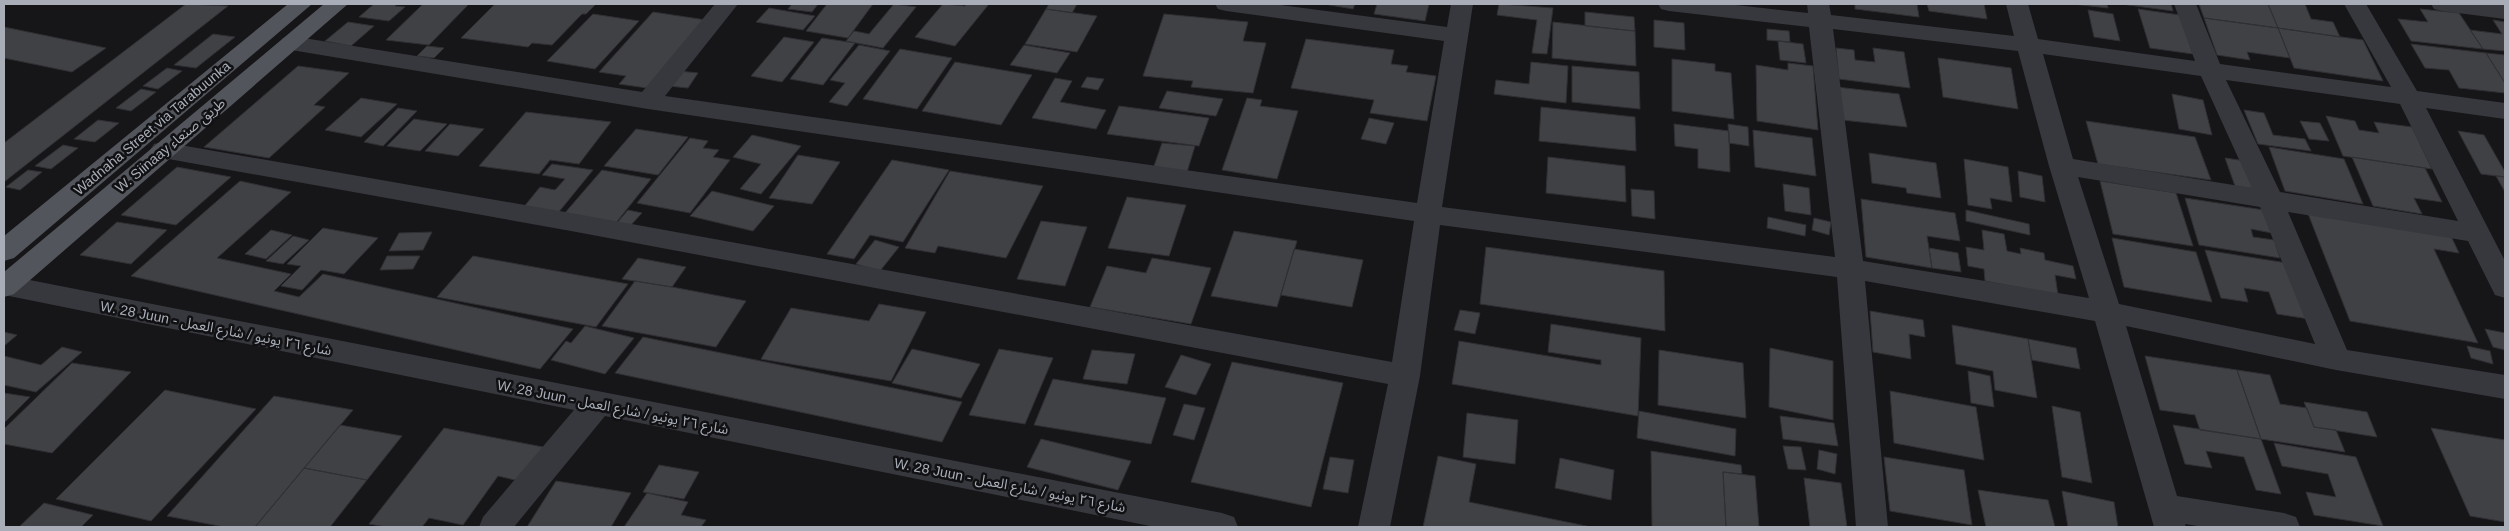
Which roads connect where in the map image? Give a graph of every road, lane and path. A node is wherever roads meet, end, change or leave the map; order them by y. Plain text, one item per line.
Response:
1 (301, 4) edge
2 (338, 4) edge
3 (727, 4) edge
4 (1226, 4) edge
5 (1462, 4) edge
6 (1669, 4) edge
7 (2017, 4) edge
8 (2186, 4) edge
9 (2355, 4) edge
10 (2442, 4) edge
11 (1819, 12) edge
12 (2505, 12) edge
13 (1458, 36) junction
14 (291, 42) junction
15 (2030, 45) junction
16 (2210, 70) junction
17 (2408, 96) junction
18 (648, 101) junction
19 (2505, 111) edge
20 (163, 150) junction
21 (2062, 166) junction
22 (2270, 199) junction
23 (1428, 214) junction
24 (2476, 233) junction
25 (4, 250) edge
26 (1850, 269) junction
27 (4, 286) edge
28 (2505, 288) edge
29 (2107, 312) junction
30 (2336, 359) junction
31 (1405, 376) junction
32 (2505, 387) edge
33 (598, 404) junction
34 (2167, 517) edge
35 (1126, 518) edge
36 (495, 527) edge
37 (1222, 527) edge
38 (1374, 527) edge
39 (1872, 527) edge
40 (2284, 527) edge

1 - 25 main road, Wadnaha Street via Tarabuunka
2 - 14 main road, W. Siinaay طريق صنعاء
3 - 18 street
4 - 13 street
5 - 13 street
6 - 11 street
7 - 15 street
8 - 16 street
9 - 17 street
10 - 12 street
11 - 15 street
11 - 26 street
13 - 23 street
14 - 18 street
14 - 20 main road, W. Siinaay طريق صنعاء
15 - 16 street
15 - 21 street
16 - 17 street
16 - 22 street
17 - 19 street
17 - 24 street
18 - 23 street
20 - 27 main road, W. Siinaay طريق صنعاء
20 - 31 street
21 - 22 street
21 - 29 street
22 - 24 street
22 - 30 street
23 - 26 street
23 - 31 street
24 - 28 street
26 - 29 street
26 - 39 street
27 - 33 street, W. 28 Juun - شارع ٢٦ يونيو / شارع العمل
29 - 30 street
29 - 34 street
30 - 32 street
31 - 38 street
33 - 35 street, W. 28 Juun - شارع ٢٦ يونيو / شارع العمل
33 - 36 street
34 - 40 street
35 - 37 street, W. 28 Juun - شارع ٢٦ يونيو / شارع العمل

